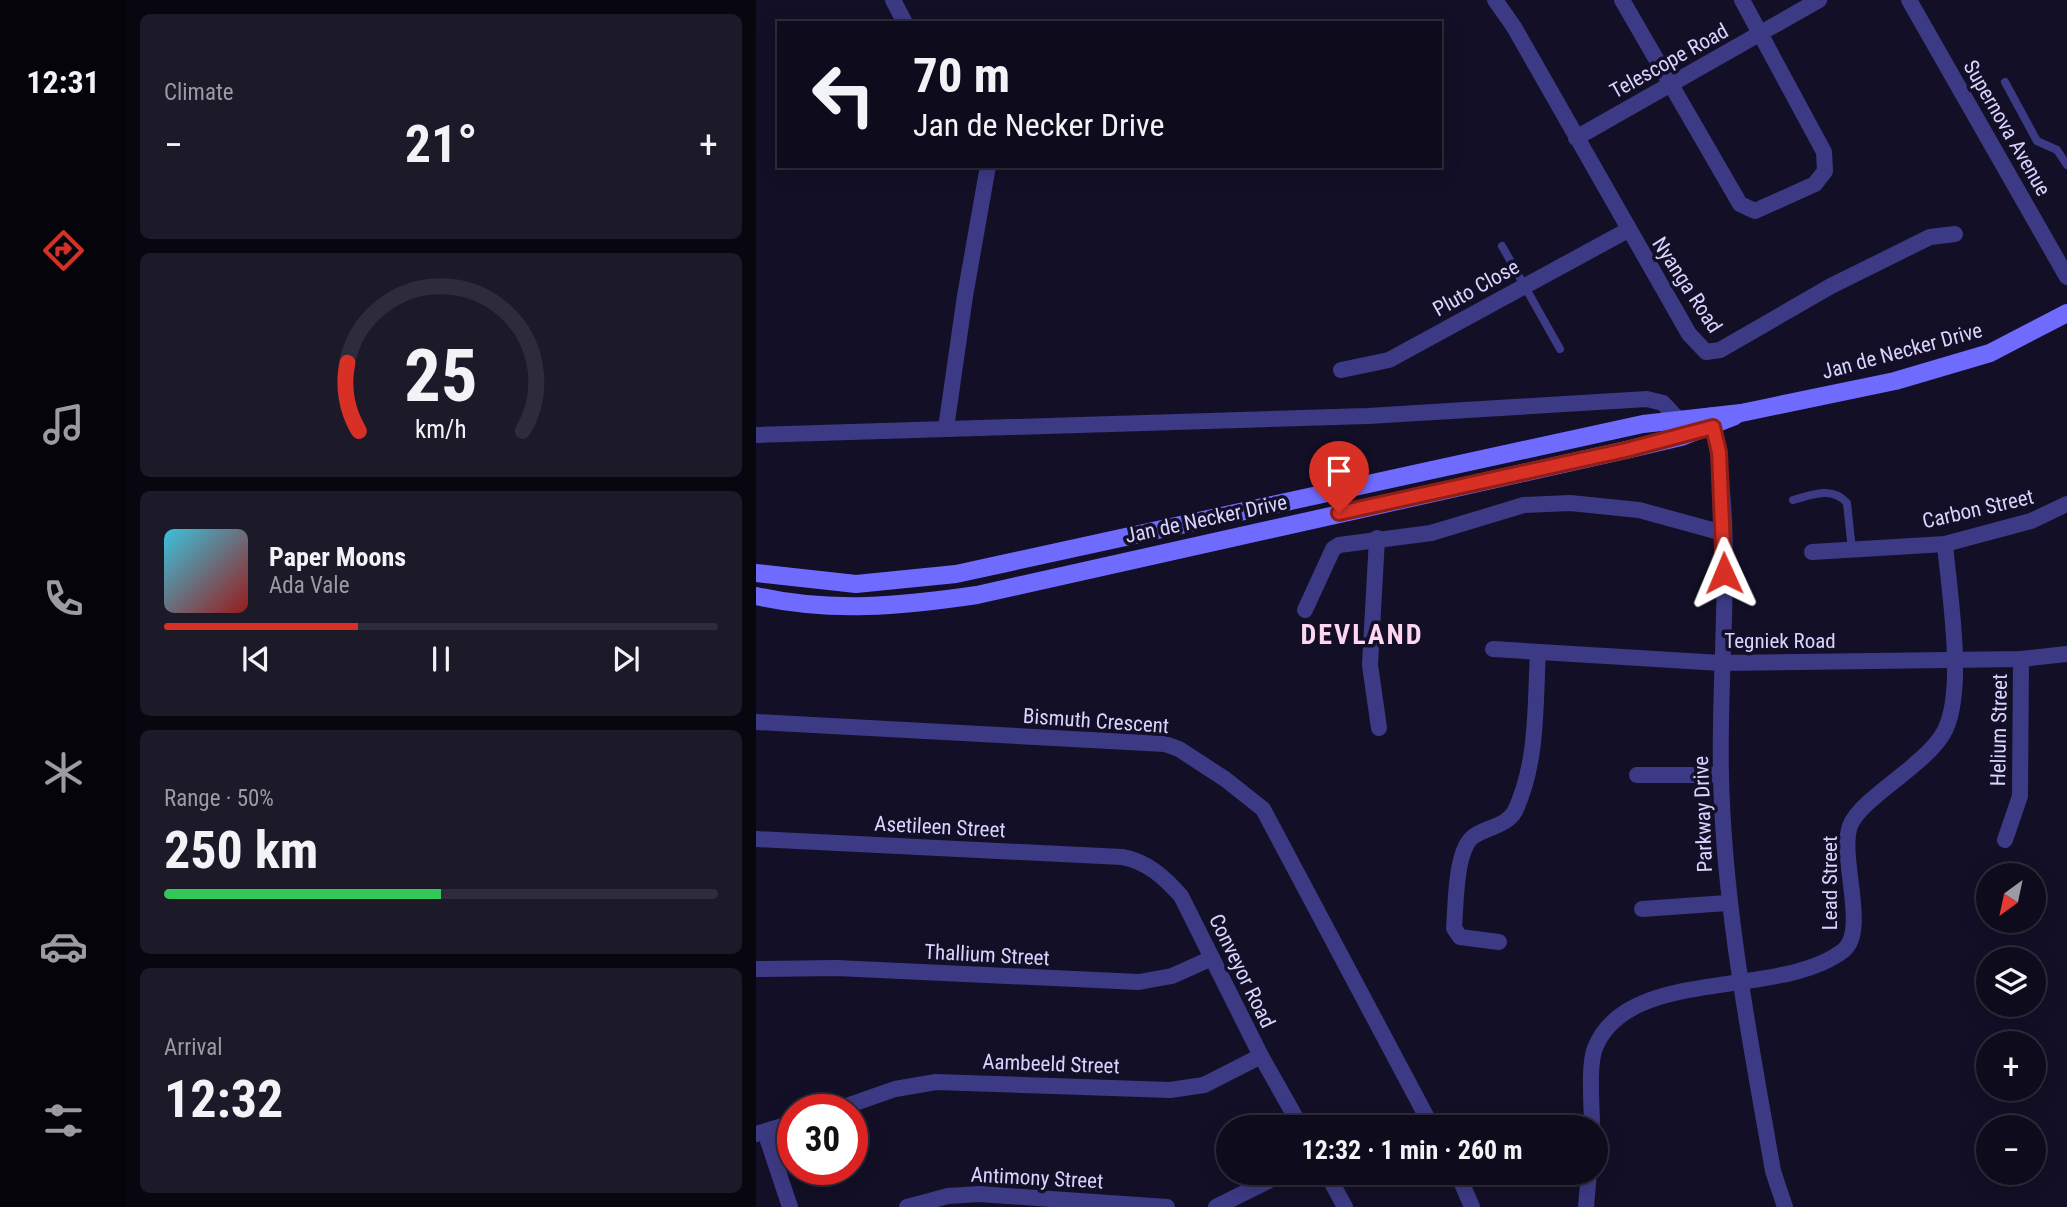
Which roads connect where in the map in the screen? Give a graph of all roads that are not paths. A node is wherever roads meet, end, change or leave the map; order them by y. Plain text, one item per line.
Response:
1 (893, 0) edge
2 (1495, 0) edge
3 (1622, 0) edge
4 (1742, 0) edge
5 (1819, 0) edge
6 (1909, 0) edge
7 (904, 21) edge
8 (1760, 34) junction
9 (2005, 82) dead end
10 (1671, 84) junction
11 (1576, 138) junction
12 (2067, 165) edge
13 (988, 168) edge
14 (1628, 230) junction
15 (1955, 234) dead end
16 (1502, 246) dead end
17 (2067, 277) edge
18 (1524, 286) junction
19 (2067, 313) edge
20 (1560, 349) dead end
21 (1341, 370) dead end
22 (1677, 418) junction
23 (1712, 420) junction
24 (946, 428) junction
25 (756, 435) edge
26 (1793, 500) dead end
27 (2067, 504) edge
28 (1723, 533) junction
29 (1377, 538) junction
30 (1945, 544) junction
31 (1852, 550) junction
32 (1812, 552) dead end
33 (756, 573) edge
34 (756, 596) edge
35 (1306, 610) dead end
36 (1493, 649) dead end
37 (1538, 652) junction
38 (2067, 654) edge
39 (2021, 659) junction
40 (1954, 660) junction
41 (1721, 663) junction
42 (756, 722) edge
43 (1379, 728) dead end
44 (1637, 775) dead end
45 (1721, 775) junction
46 (756, 839) edge
47 (2005, 840) dead end
48 (1122, 857) joint
49 (1727, 903) junction
50 (1643, 909) dead end
51 (1499, 942) dead end
52 (1212, 958) junction
53 (756, 969) edge
54 (1740, 983) junction
55 (1261, 1056) junction
56 (868, 1098) edge
57 (1294, 1115) edge
58 (1426, 1115) edge
59 (1591, 1115) edge
60 (777, 1128) edge
61 (760, 1133) edge
62 (1260, 1185) edge
63 (1333, 1185) edge
64 (1463, 1185) edge
65 (1588, 1185) edge
66 (790, 1207) edge
67 (907, 1207) edge
68 (1167, 1207) edge
69 (1216, 1207) edge
70 (1345, 1207) edge
71 (1472, 1207) edge
72 (1586, 1207) edge
73 (1785, 1207) edge

1 - 7 street
2 - 11 street, Nyanga Road
3 - 10 street
4 - 8 street
5 - 8 street, Telescope Road
6 - 17 street, Supernova Avenue
8 - 10 street, Telescope Road
8 - 10 street
9 - 12 lane
10 - 11 street, Telescope Road
11 - 14 street, Nyanga Road
13 - 24 street
14 - 15 street, Nyanga Road
14 - 18 street, Pluto Close
16 - 18 lane
18 - 20 lane
18 - 21 street, Pluto Close
19 - 23 main road, Jan de Necker Drive
22 - 23 main road, Jan de Necker Drive
22 - 24 street
22 - 33 main road, Jan de Necker Drive
23 - 28 street, Parkway Drive
23 - 34 main road, Jan de Necker Drive
24 - 25 street
26 - 31 lane
27 - 30 street, Carbon Street
28 - 29 street
28 - 41 street, Parkway Drive
29 - 35 street
29 - 43 street
30 - 31 street, Carbon Street
30 - 40 street
31 - 32 street, Carbon Street
36 - 37 street, Tegniek Road
37 - 41 street, Tegniek Road
37 - 51 street
38 - 39 street, Tegniek Road
39 - 40 street, Tegniek Road
39 - 47 street, Helium Street
40 - 41 street, Tegniek Road
40 - 54 street, Lead Street
41 - 45 street, Parkway Drive
42 - 58 street, Bismuth Crescent
44 - 45 street
45 - 49 street, Parkway Drive
46 - 48 street, Asetileen Street
48 - 52 street, Conveyor Road
49 - 50 street
49 - 54 street, Parkway Drive
52 - 53 street, Thallium Street
52 - 55 street, Conveyor Road
54 - 59 street
54 - 73 street, Parkway Drive
55 - 56 street, Aambeeld Street
55 - 57 street, Conveyor Road
60 - 61 street
61 - 66 street
62 - 69 street
63 - 70 street
64 - 71 street
65 - 72 street
67 - 68 street, Antimony Street

